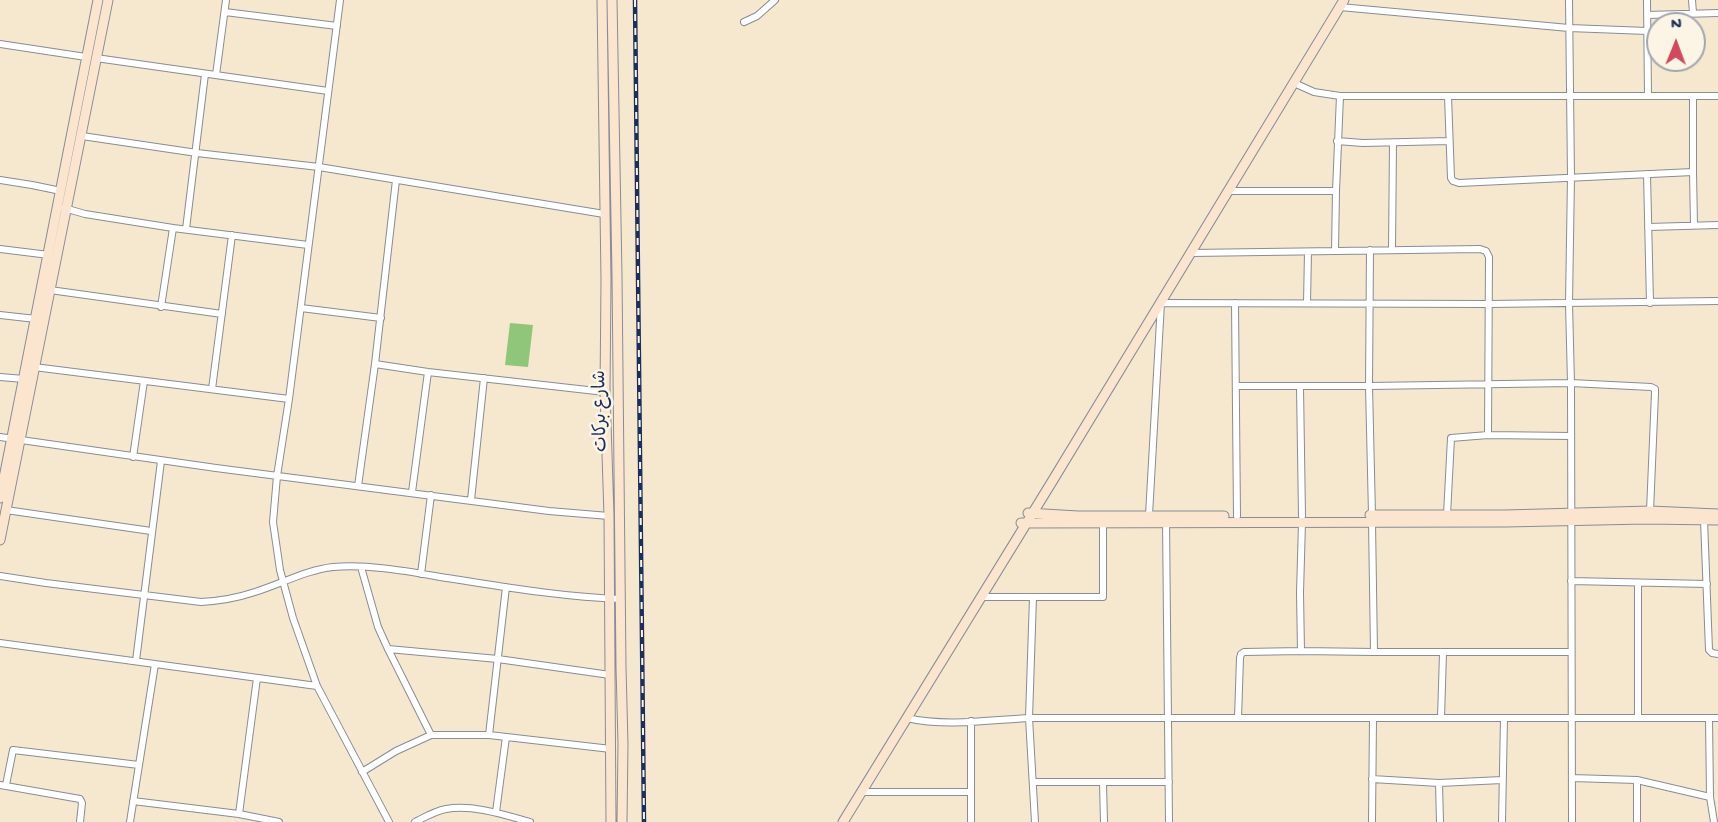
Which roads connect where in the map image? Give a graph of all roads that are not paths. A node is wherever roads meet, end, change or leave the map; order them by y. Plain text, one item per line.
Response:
1 (98, 0) edge
2 (108, 0) edge
3 (226, 0) edge
4 (340, 0) edge
5 (602, 0) edge
6 (612, 0) edge
7 (775, 0) edge
8 (1569, 0) edge
9 (1341, 2) edge
10 (225, 12) junction
11 (744, 21) dead end
12 (337, 26) junction
13 (1569, 27) junction
14 (1646, 31) edge
15 (1320, 35) junction
16 (0, 44) edge
17 (91, 57) junction
18 (1648, 72) edge
19 (205, 74) junction
20 (216, 75) junction
21 (1294, 83) junction
22 (328, 91) junction
23 (1340, 96) junction
24 (1448, 96) junction
25 (1648, 96) junction
26 (1693, 96) junction
27 (1718, 96) edge
28 (1570, 97) junction
29 (82, 136) junction
30 (1337, 141) junction
31 (1449, 141) junction
32 (1393, 143) junction
33 (197, 153) junction
34 (319, 167) junction
35 (1693, 172) junction
36 (1647, 174) junction
37 (1571, 177) junction
38 (0, 180) edge
39 (396, 180) junction
40 (1229, 191) junction
41 (1336, 191) junction
42 (61, 192) junction
43 (62, 208) junction
44 (604, 214) junction
45 (1695, 225) junction
46 (1718, 225) edge
47 (1648, 227) junction
48 (173, 228) junction
49 (186, 229) junction
50 (232, 235) junction
51 (308, 244) junction
52 (0, 249) edge
53 (1370, 250) junction
54 (1392, 250) junction
55 (1335, 251) junction
56 (1308, 252) junction
57 (1191, 253) junction
58 (48, 255) junction
59 (50, 290) junction
60 (1718, 301) edge
61 (1161, 303) junction
62 (1235, 303) junction
63 (1307, 303) junction
64 (1569, 303) junction
65 (1650, 303) junction
66 (1371, 304) junction
67 (1489, 304) junction
68 (161, 307) junction
69 (301, 308) junction
70 (222, 314) junction
71 (0, 315) edge
72 (381, 318) junction
73 (36, 319) junction
74 (375, 364) junction
75 (34, 367) junction
76 (428, 372) junction
77 (0, 377) edge
78 (484, 378) junction
79 (24, 379) junction
80 (144, 381) junction
81 (1571, 383) junction
82 (1488, 384) junction
83 (1237, 386) junction
84 (1370, 386) junction
85 (1300, 387) junction
86 (212, 389) junction
87 (605, 392) junction
88 (289, 399) junction
89 (1488, 435) junction
90 (1571, 436) junction
91 (0, 437) edge
92 (16, 439) junction
93 (133, 457) junction
94 (161, 461) junction
95 (277, 476) junction
96 (358, 486) junction
97 (412, 492) junction
98 (431, 495) junction
99 (0, 498) edge
100 (471, 500) junction
101 (6, 510) junction
102 (1650, 511) junction
103 (1029, 513) junction
104 (1718, 514) edge
105 (1149, 515) junction
106 (1447, 515) junction
107 (609, 516) junction
108 (1237, 516) junction
109 (1571, 517) junction
110 (1166, 518) junction
111 (1372, 518) junction
112 (1302, 519) junction
113 (1704, 520) junction
114 (1718, 520) edge
115 (1103, 522) junction
116 (1022, 523) junction
117 (151, 531) junction
118 (0, 540) edge
119 (361, 567) junction
120 (421, 574) junction
121 (0, 576) edge
122 (1571, 581) junction
123 (283, 582) junction
124 (1638, 583) junction
125 (1707, 584) junction
126 (506, 587) junction
127 (144, 595) junction
128 (981, 597) junction
129 (1033, 597) junction
130 (609, 599) junction
131 (621, 599) junction
132 (0, 643) edge
133 (388, 649) junction
134 (1301, 651) junction
135 (1374, 652) junction
136 (1571, 652) junction
137 (1443, 653) junction
138 (1718, 654) edge
139 (498, 659) junction
140 (136, 661) junction
141 (155, 664) junction
142 (610, 675) junction
143 (256, 678) junction
144 (317, 686) junction
145 (1029, 717) junction
146 (1169, 717) junction
147 (1572, 717) junction
148 (1638, 717) junction
149 (907, 718) junction
150 (1238, 718) junction
151 (1441, 718) junction
152 (1504, 718) junction
153 (1709, 718) junction
154 (1718, 718) edge
155 (1373, 719) junction
156 (971, 721) junction
157 (431, 735) junction
158 (489, 735) junction
159 (506, 737) junction
160 (611, 749) junction
161 (139, 765) junction
162 (362, 772) junction
163 (1572, 778) junction
164 (1372, 779) junction
165 (1502, 780) junction
166 (1637, 780) junction
167 (1034, 782) junction
168 (1169, 782) junction
169 (1103, 783) junction
170 (1438, 783) junction
171 (3, 785) edge
172 (862, 792) junction
173 (970, 792) junction
174 (1710, 797) junction
175 (133, 801) junction
176 (496, 812) junction
177 (239, 814) junction
178 (80, 822) edge
179 (129, 822) edge
180 (279, 822) edge
181 (389, 822) edge
182 (415, 822) edge
183 (530, 822) edge
184 (611, 822) edge
185 (622, 822) edge
186 (837, 822) edge
187 (843, 822) edge
188 (971, 822) edge
189 (1035, 822) edge
190 (1104, 822) edge
191 (1169, 822) edge
192 (1372, 822) edge
193 (1440, 822) edge
194 (1502, 822) edge
195 (1572, 822) edge
196 (1637, 822) edge
197 (1714, 822) edge

1 - 17 street
2 - 17 street
3 - 10 street
4 - 12 street
5 - 44 street, شارع بركات
6 - 131 street, شارع بركات
7 - 11 street
8 - 13 street
9 - 13 street
9 - 15 street
10 - 12 street
10 - 20 street
12 - 22 street
13 - 14 street
13 - 28 street
15 - 21 street
15 - 103 street
16 - 17 street
17 - 19 street
17 - 29 street
17 - 42 street
18 - 25 street
19 - 20 street
19 - 33 street
20 - 22 street
21 - 23 street
21 - 40 street
22 - 34 street
23 - 24 street
23 - 30 street
24 - 28 street
24 - 31 street
25 - 26 street
25 - 28 street
26 - 27 street
26 - 35 street
28 - 37 street
29 - 33 street
29 - 43 street
30 - 32 street
30 - 41 street
31 - 32 street
31 - 37 street
32 - 54 street
33 - 34 street
33 - 49 street
34 - 39 street
34 - 51 street
35 - 36 street
35 - 45 street
36 - 37 street
36 - 47 street
37 - 64 street
38 - 42 street
39 - 44 street
39 - 72 street
40 - 41 street
40 - 57 street
41 - 55 street
42 - 43 street
43 - 48 street
43 - 58 street
43 - 59 street
44 - 87 street, شارع بركات
45 - 46 street
45 - 47 street
47 - 65 street
48 - 49 street
48 - 68 street
49 - 50 street
50 - 51 street
50 - 70 street
51 - 69 street
52 - 58 street
53 - 54 street
53 - 55 street
53 - 66 street
54 - 67 street
55 - 56 street
56 - 57 street
56 - 63 street
57 - 61 street
58 - 73 street
59 - 68 street
59 - 75 street
60 - 65 street
61 - 62 street
61 - 103 street
61 - 105 street
62 - 63 street
62 - 83 street
63 - 66 street
64 - 65 street
64 - 67 street
64 - 81 street
66 - 67 street
66 - 84 street
67 - 82 street
68 - 70 street
69 - 72 street
69 - 88 street
70 - 86 street
71 - 73 street
72 - 74 street
73 - 79 street
74 - 76 street
74 - 96 street
75 - 80 street
75 - 92 street
76 - 78 street
76 - 97 street
77 - 79 street
78 - 87 street
78 - 100 street
79 - 92 street
80 - 86 street
80 - 93 street
81 - 82 street
81 - 90 street
81 - 102 street
82 - 84 street
82 - 89 street
83 - 85 street
83 - 108 street
84 - 85 street
84 - 111 street
85 - 112 street
86 - 88 street
87 - 107 street, شارع بركات
88 - 95 street
89 - 90 street
89 - 106 street
90 - 109 street
91 - 92 street
92 - 93 street
92 - 99 street
92 - 101 street
93 - 94 street
94 - 95 street
94 - 117 street
95 - 96 street
95 - 123 street
96 - 97 street
97 - 98 street
98 - 100 street
98 - 120 street
100 - 107 street
101 - 117 street
101 - 118 street
102 - 104 street
102 - 109 street
103 - 105 street
103 - 116 street
105 - 110 street
106 - 109 street
106 - 111 street
107 - 130 street, شارع بركات
108 - 110 street
108 - 112 street
109 - 111 street
109 - 113 street
109 - 122 street
110 - 112 street
110 - 115 street
110 - 146 street
111 - 112 street
111 - 135 street
112 - 134 street
113 - 114 street
113 - 125 street
115 - 116 street
115 - 129 street
116 - 128 street
116 - 186 street
117 - 127 street
119 - 120 street
119 - 123 street
119 - 133 street
120 - 126 street
121 - 127 street
122 - 124 street
122 - 136 street
123 - 127 street
123 - 144 street
124 - 125 street
124 - 148 street
125 - 138 street
126 - 130 street
126 - 139 street
127 - 140 street
128 - 129 street
128 - 149 street
129 - 145 street
130 - 131 street
130 - 142 street, شارع بركات
131 - 185 street, شارع بركات
132 - 140 street
133 - 139 street
133 - 157 street
134 - 135 street
134 - 150 street
135 - 137 street
136 - 137 street
136 - 147 street
137 - 151 street
139 - 142 street
139 - 158 street
140 - 141 street
141 - 143 street
141 - 161 street
142 - 160 street, شارع بركات
143 - 144 street
143 - 177 street
144 - 162 street
145 - 146 street
145 - 156 street
145 - 167 street
146 - 150 street
146 - 168 street
147 - 148 street
147 - 152 street
147 - 163 street
148 - 153 street
149 - 156 street
149 - 172 street
150 - 155 street
151 - 152 street
151 - 155 street
152 - 165 street
153 - 154 street
153 - 174 street
155 - 164 street
156 - 173 street
157 - 158 street
157 - 162 street
158 - 159 street
159 - 160 street
159 - 176 street
160 - 184 street, شارع بركات
161 - 171 street
161 - 175 street
162 - 181 street
163 - 166 street
163 - 195 street
164 - 170 street
164 - 192 street
165 - 170 street
165 - 194 street
166 - 174 street
166 - 196 street
167 - 169 street
167 - 189 street
168 - 169 street
168 - 191 street
169 - 190 street
170 - 193 street
171 - 178 street
172 - 173 street
172 - 187 street
173 - 188 street
174 - 197 street
175 - 177 street
175 - 179 street
176 - 182 street
176 - 183 street
177 - 180 street

